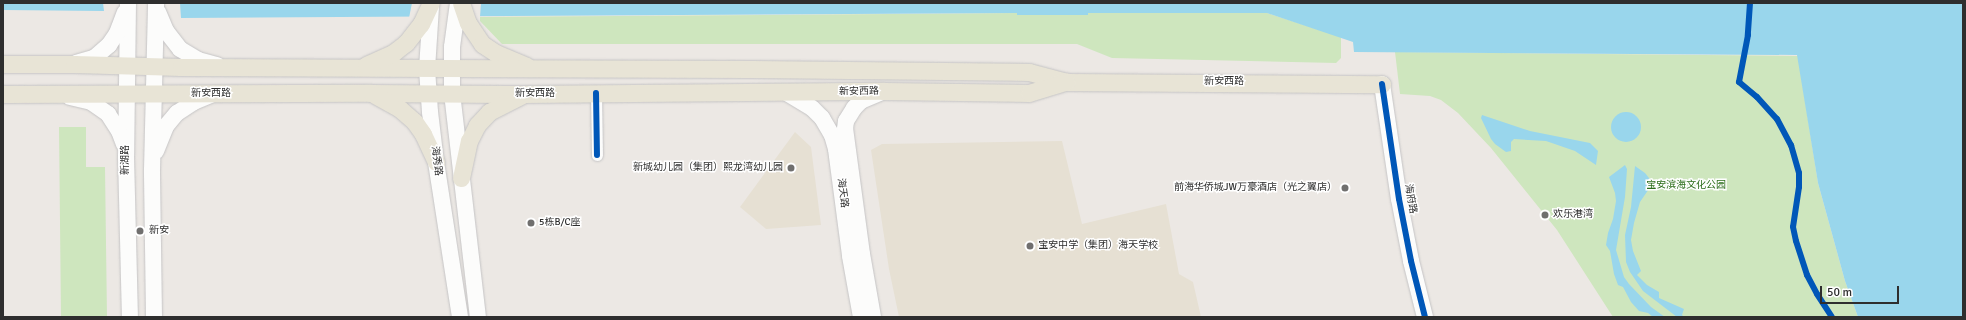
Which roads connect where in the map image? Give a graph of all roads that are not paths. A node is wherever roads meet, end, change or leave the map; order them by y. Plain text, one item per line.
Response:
1 (128, 3) edge
2 (156, 4) edge
3 (429, 10) edge
4 (460, 10) edge
5 (3, 64) edge
6 (74, 64) junction
7 (128, 66) junction
8 (154, 67) junction
9 (229, 67) junction
10 (355, 68) junction
11 (427, 69) junction
12 (451, 69) junction
13 (534, 69) junction
14 (1002, 71) junction
15 (1066, 82) junction
16 (1382, 84) joint
17 (884, 91) junction
18 (785, 92) junction
19 (371, 93) junction
20 (428, 93) junction
21 (452, 93) junction
22 (596, 93) junction
23 (1002, 93) junction
24 (3, 94) edge
25 (53, 94) junction
26 (127, 94) junction
27 (153, 94) junction
28 (213, 94) junction
29 (524, 94) junction
30 (597, 155) dead end
31 (126, 156) junction
32 (436, 162) junction
33 (152, 170) junction
34 (461, 178) junction
35 (130, 317) edge
36 (154, 317) edge
37 (460, 317) edge
38 (478, 317) edge
39 (860, 317) edge
40 (873, 317) edge
41 (1424, 317) edge

1 - 6 main road
1 - 7 main road, 新湖路
2 - 8 main road
2 - 9 main road
3 - 10 main road
3 - 11 main road, 海秀路
4 - 12 main road
4 - 13 main road
5 - 6 main road, 新安西路
6 - 7 main road, 新安西路
7 - 8 main road, 新安西路
7 - 26 main road, 新湖路
8 - 9 main road, 新安西路
8 - 27 main road
9 - 10 main road, 新安西路
10 - 11 main road, 新安西路
11 - 12 main road, 新安西路
11 - 20 main road, 海秀路
12 - 13 main road, 新安西路
12 - 21 main road
13 - 14 main road, 新安西路
14 - 15 main road, 新安西路
14 - 23 main road
15 - 16 main road, 新安西路
15 - 23 main road, 新安西路
16 - 41 main road, 海府路
17 - 18 main road, 新安西路
17 - 23 main road, 新安西路
17 - 40 main road, 海天路
18 - 22 main road, 新安西路
18 - 39 main road, 海天路
19 - 20 main road, 新安西路
19 - 28 main road, 新安西路
19 - 32 main road
20 - 21 main road, 新安西路
20 - 32 main road, 海秀路
21 - 29 main road, 新安西路
21 - 34 main road
22 - 29 main road, 新安西路
22 - 30 street
24 - 25 main road, 新安西路
25 - 26 main road, 新安西路
25 - 31 main road
26 - 27 main road, 新安西路
26 - 31 main road, 新湖路
27 - 28 main road, 新安西路
27 - 33 main road
28 - 33 main road
29 - 34 main road
31 - 35 main road, 新湖路
32 - 37 main road, 海秀路
33 - 36 main road
34 - 38 main road

